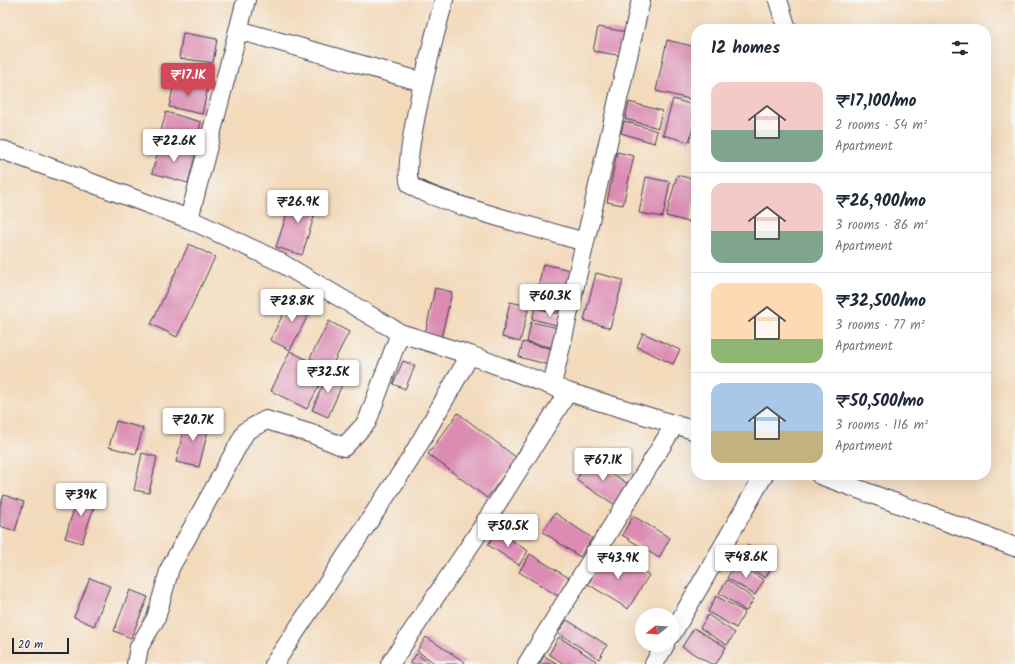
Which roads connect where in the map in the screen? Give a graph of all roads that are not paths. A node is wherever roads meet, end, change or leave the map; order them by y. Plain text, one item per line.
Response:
1 (246, 0) edge
2 (444, 0) edge
3 (641, 0) edge
4 (778, 0) edge
5 (785, 24) edge
6 (238, 30) junction
7 (423, 82) junction
8 (0, 149) edge
9 (189, 219) junction
10 (584, 242) junction
11 (400, 333) junction
12 (470, 355) junction
13 (560, 389) junction
14 (675, 424) junction
15 (691, 429) edge
16 (761, 480) edge
17 (834, 480) edge
18 (1015, 547) edge
19 (679, 622) edge
20 (661, 652) edge
21 (136, 664) edge
22 (274, 664) edge
23 (390, 664) edge
24 (527, 664) edge
25 (654, 664) edge

1 - 6 street
2 - 7 street
3 - 10 street
4 - 5 street
6 - 7 street
6 - 9 street
7 - 10 street
8 - 9 street
9 - 11 street
10 - 13 street
11 - 12 street
11 - 21 street
12 - 13 street
12 - 22 street
13 - 14 street
13 - 23 street
14 - 15 street
14 - 24 street
16 - 19 street
17 - 18 street
20 - 25 street

